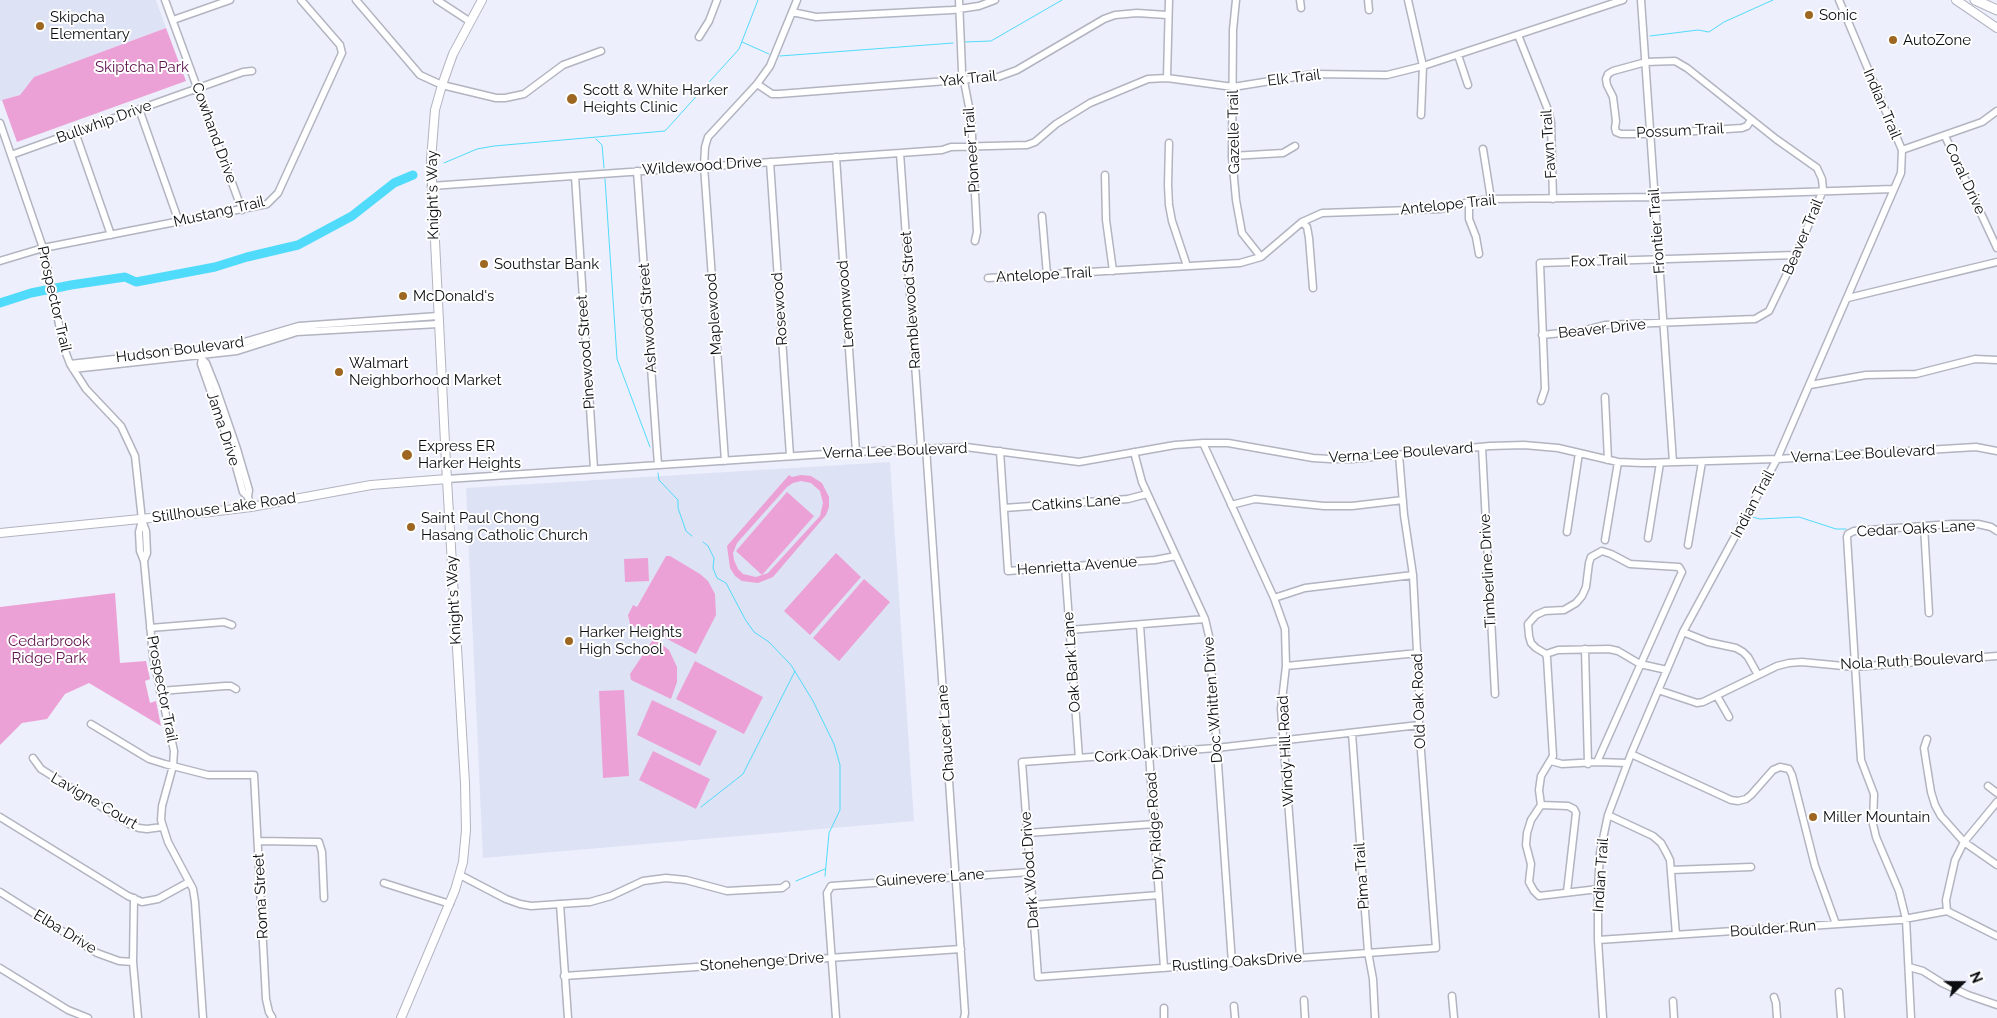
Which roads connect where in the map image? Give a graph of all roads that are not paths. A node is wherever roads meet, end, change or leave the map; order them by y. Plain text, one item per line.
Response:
1 (165, 0) edge
2 (230, 0) edge
3 (301, 0) edge
4 (356, 0) edge
5 (437, 0) edge
6 (482, 0) edge
7 (717, 0) edge
8 (798, 0) edge
9 (959, 0) edge
10 (995, 0) edge
11 (1169, 0) edge
12 (1236, 0) edge
13 (1300, 0) edge
14 (1368, 0) edge
15 (1408, 0) edge
16 (1623, 0) edge
17 (1642, 0) edge
18 (1839, 0) edge
19 (1956, 0) edge
20 (1975, 0) edge
21 (1301, 8) dead end
22 (959, 9) junction
23 (1369, 10) dead end
24 (1997, 10) edge
25 (792, 12) junction
26 (1167, 15) junction
27 (173, 20) junction
28 (469, 21) junction
29 (1997, 28) edge
30 (1518, 35) junction
31 (699, 37) dead end
32 (602, 51) dead end
33 (1458, 55) junction
34 (1646, 62) junction
35 (1423, 66) junction
36 (252, 71) dead end
37 (1167, 78) junction
38 (964, 81) junction
39 (757, 84) junction
40 (442, 85) junction
41 (1468, 85) dead end
42 (1233, 87) junction
43 (198, 88) junction
44 (139, 109) junction
45 (1997, 112) edge
46 (1422, 115) dead end
47 (1751, 120) junction
48 (0, 125) edge
49 (75, 132) junction
50 (1651, 134) junction
51 (1946, 136) junction
52 (1169, 143) dead end
53 (1295, 146) dead end
54 (972, 147) junction
55 (1483, 149) dead end
56 (1902, 150) junction
57 (900, 153) junction
58 (11, 155) junction
59 (1232, 156) junction
60 (836, 157) junction
61 (770, 162) junction
62 (704, 166) junction
63 (637, 171) junction
64 (1105, 175) dead end
65 (575, 176) junction
66 (431, 186) junction
67 (1894, 189) junction
68 (1823, 190) junction
69 (1655, 197) junction
70 (1491, 199) junction
71 (1553, 199) junction
72 (1469, 202) junction
73 (242, 210) junction
74 (1042, 216) dead end
75 (179, 222) junction
76 (1302, 222) junction
77 (111, 235) junction
78 (975, 240) dead end
79 (44, 248) junction
80 (1997, 248) edge
81 (1479, 254) dead end
82 (1796, 255) junction
83 (1262, 257) junction
84 (1659, 258) junction
85 (0, 261) edge
86 (1997, 262) edge
87 (1187, 266) junction
88 (1113, 271) junction
89 (1047, 275) junction
90 (988, 278) dead end
91 (1313, 288) dead end
92 (1848, 298) junction
93 (395, 319) junction
94 (438, 320) junction
95 (1662, 324) junction
96 (362, 325) junction
97 (396, 327) junction
98 (1542, 335) junction
99 (202, 355) junction
100 (1997, 360) edge
101 (71, 366) junction
102 (1810, 385) junction
103 (1604, 397) dead end
104 (1541, 400) dead end
105 (1203, 443) junction
106 (924, 447) junction
107 (1482, 447) junction
108 (1997, 451) edge
109 (856, 452) junction
110 (1000, 452) junction
111 (1134, 452) junction
112 (1579, 453) junction
113 (1399, 454) junction
114 (790, 456) junction
115 (1778, 459) junction
116 (1608, 460) junction
117 (725, 461) junction
118 (1618, 462) junction
119 (1673, 462) junction
120 (1702, 462) junction
121 (1660, 463) junction
122 (658, 465) junction
123 (594, 469) junction
124 (447, 479) junction
125 (1147, 494) junction
126 (1403, 500) junction
127 (1231, 505) junction
128 (251, 507) junction
129 (1004, 508) junction
130 (142, 520) junction
131 (1924, 526) junction
132 (1997, 531) edge
133 (1566, 532) dead end
134 (0, 533) edge
135 (1648, 538) dead end
136 (1605, 540) dead end
137 (1688, 545) dead end
138 (1176, 556) junction
139 (1065, 566) junction
140 (1413, 575) junction
141 (1274, 598) junction
142 (1929, 613) dead end
143 (1204, 619) junction
144 (232, 625) dead end
145 (1140, 625) junction
146 (150, 628) junction
147 (1069, 630) junction
148 (1683, 632) junction
149 (1585, 649) junction
150 (1418, 653) junction
151 (1546, 654) junction
152 (1997, 656) edge
153 (1640, 664) junction
154 (1286, 666) junction
155 (1854, 667) junction
156 (1667, 670) junction
157 (1758, 675) junction
158 (236, 690) dead end
159 (1658, 690) junction
160 (160, 691) junction
161 (1495, 694) dead end
162 (1716, 696) junction
163 (1730, 717) dead end
164 (91, 724) dead end
165 (1419, 725) junction
166 (1352, 733) junction
167 (1927, 739) dead end
168 (1284, 740) junction
169 (1216, 748) junction
170 (1150, 754) junction
171 (1631, 754) junction
172 (34, 758) dead end
173 (1078, 758) junction
174 (1551, 761) junction
175 (1022, 762) joint
176 (1598, 762) junction
177 (1627, 763) junction
178 (1588, 764) junction
179 (173, 766) junction
180 (1988, 786) dead end
181 (1997, 793) edge
182 (1997, 802) edge
183 (1541, 805) junction
184 (1608, 815) junction
185 (0, 817) edge
186 (1154, 824) junction
187 (162, 827) junction
188 (1027, 833) junction
189 (258, 841) junction
190 (1964, 842) junction
191 (1997, 865) edge
192 (1751, 867) dead end
193 (1671, 870) junction
194 (1030, 872) junction
195 (460, 875) junction
196 (956, 876) junction
197 (189, 882) junction
198 (384, 884) dead end
199 (786, 885) dead end
200 (1598, 889) junction
201 (0, 892) edge
202 (1566, 892) junction
203 (1159, 895) junction
204 (134, 898) junction
205 (324, 898) dead end
206 (450, 904) junction
207 (560, 904) junction
208 (1032, 905) junction
209 (1947, 911) junction
210 (1906, 919) junction
211 (1836, 924) junction
212 (1676, 935) junction
213 (1997, 936) edge
214 (1598, 940) junction
215 (1436, 948) joint
216 (961, 949) junction
217 (1368, 952) junction
218 (1300, 957) junction
219 (832, 958) junction
220 (133, 962) junction
221 (1232, 963) junction
222 (1909, 967) junction
223 (0, 968) edge
224 (1164, 968) junction
225 (564, 976) junction
226 (1038, 977) joint
227 (1840, 992) dead end
228 (1452, 996) dead end
229 (1774, 997) dead end
230 (1304, 1000) dead end
231 (1673, 1002) dead end
232 (1997, 1005) edge
233 (1234, 1006) dead end
234 (1164, 1008) dead end
235 (272, 1017) dead end
236 (88, 1018) edge
237 (138, 1018) edge
238 (203, 1018) edge
239 (401, 1018) edge
240 (568, 1018) edge
241 (836, 1018) edge
242 (964, 1018) edge
243 (1164, 1018) edge
244 (1235, 1018) edge
245 (1305, 1018) edge
246 (1375, 1018) edge
247 (1454, 1018) edge
248 (1603, 1018) edge
249 (1674, 1018) edge
250 (1777, 1018) edge
251 (1841, 1018) edge
252 (1911, 1018) edge

1 - 27 street, Cowhand Drive
2 - 27 street
3 - 73 street, Mustang Trail
4 - 40 street
5 - 28 street
6 - 28 main road, Knight's Way
7 - 31 street
8 - 25 street, Maplewood
9 - 22 street, Pioneer Trail
10 - 22 street
11 - 26 street
12 - 42 street, Gazelle Trail
13 - 21 street
14 - 23 street
15 - 35 street
16 - 30 street, Elk Trail
17 - 34 street, Frontier Trail
18 - 56 street, Indian Trail
19 - 29 main road
20 - 24 highway
22 - 25 street
22 - 38 street, Pioneer Trail
25 - 39 street, Maplewood
26 - 37 street
26 - 38 street, Yak Trail
27 - 43 street, Cowhand Drive
28 - 40 main road, Knight's Way
30 - 33 street, Elk Trail
30 - 71 street, Fawn Trail
32 - 40 street
33 - 35 street, Elk Trail
33 - 41 street
34 - 47 street, Beaver Trail
34 - 50 street, Frontier Trail
34 - 50 street, Possum Trail
35 - 42 street, Elk Trail
35 - 46 street
36 - 43 street, Bullwhip Drive
37 - 42 street, Elk Trail
37 - 54 street, Elk Trail
38 - 39 street, Yak Trail
38 - 54 street, Pioneer Trail
39 - 62 street, Maplewood
40 - 66 main road, Knight's Way
42 - 59 street, Gazelle Trail
43 - 44 street, Bullwhip Drive
43 - 73 street, Cowhand Drive
44 - 49 street, Bullwhip Drive
44 - 75 street
45 - 51 street
47 - 50 street, Possum Trail
47 - 68 street, Beaver Trail
48 - 58 street, Prospector Trail
49 - 58 street, Bullwhip Drive
49 - 77 street
50 - 69 street, Frontier Trail
51 - 56 street
51 - 80 street, Coral Drive
52 - 87 street
53 - 59 street
54 - 57 street, Wildewood Drive
54 - 78 street, Pioneer Trail
55 - 70 street
56 - 67 street, Indian Trail
57 - 60 street, Wildewood Drive
57 - 106 street, Ramblewood Street
58 - 79 street, Prospector Trail
59 - 83 street, Gazelle Trail
60 - 61 street, Wildewood Drive
60 - 109 street, Lemonwood
61 - 62 street, Wildewood Drive
61 - 114 street, Rosewood
62 - 63 street, Wildewood Drive
62 - 117 street, Maplewood
63 - 65 street, Wildewood Drive
63 - 122 street, Ashwood Street
64 - 88 street
65 - 66 street, Wildewood Drive
65 - 123 street, Pinewood Street
66 - 94 main road, Knight's Way
67 - 68 street, Antelope Trail
67 - 92 street, Indian Trail
68 - 69 street, Antelope Trail
68 - 82 street, Beaver Trail
69 - 71 street, Antelope Trail
69 - 84 street, Frontier Trail
70 - 71 street, Antelope Trail
70 - 72 street, Antelope Trail
72 - 76 street, Antelope Trail
72 - 81 street
73 - 75 street, Mustang Trail
74 - 89 street
75 - 77 street, Mustang Trail
76 - 83 street, Antelope Trail
76 - 91 street
77 - 79 street, Mustang Trail
79 - 85 street, Mustang Trail
79 - 101 street, Prospector Trail
82 - 84 street, Fox Trail
82 - 95 street, Beaver Trail
83 - 87 street, Antelope Trail
84 - 95 street, Frontier Trail
84 - 98 street, Fox Trail
86 - 92 street
87 - 88 street, Antelope Trail
88 - 89 street, Antelope Trail
89 - 90 street, Antelope Trail
92 - 102 street, Indian Trail
93 - 94 street, Hudson Boulevard
93 - 96 street, Hudson Boulevard
93 - 97 street
94 - 97 street, Hudson Boulevard
94 - 124 main road, Knight's Way
95 - 98 street, Beaver Drive
95 - 119 street, Frontier Trail
96 - 97 street, Hudson Boulevard
96 - 99 street, Hudson Boulevard
98 - 104 street, Fox Trail
99 - 101 street, Hudson Boulevard
99 - 128 street, Jama Drive
100 - 102 street
101 - 130 street, Prospector Trail
102 - 115 street, Indian Trail
103 - 116 street
105 - 111 street, Verna Lee Boulevard
105 - 113 street, Verna Lee Boulevard
105 - 127 street, Windy Hill Road
106 - 109 street, Verna Lee Boulevard
106 - 110 street, Verna Lee Boulevard
106 - 196 street, Chaucer Lane
107 - 112 street, Verna Lee Boulevard
107 - 113 street, Verna Lee Boulevard
107 - 161 street, Timberline Drive
108 - 115 street, Verna Lee Boulevard
109 - 114 street, Verna Lee Boulevard
110 - 111 street, Verna Lee Boulevard
110 - 129 street, Henrietta Avenue
111 - 125 street, Doc Whitten Drive
112 - 116 street, Verna Lee Boulevard
112 - 133 street
113 - 126 street, Old Oak Road
114 - 117 street, Verna Lee Boulevard
115 - 120 street, Verna Lee Boulevard
115 - 148 street, Indian Trail
116 - 118 street, Verna Lee Boulevard
117 - 122 street, Verna Lee Boulevard
118 - 121 street, Verna Lee Boulevard
118 - 136 street
119 - 120 street, Verna Lee Boulevard
119 - 121 street, Verna Lee Boulevard
120 - 137 street
121 - 135 street
122 - 123 street, Verna Lee Boulevard
123 - 124 street, Verna Lee Boulevard
124 - 128 main road, Stillhouse Lake Road
124 - 195 main road, Knight's Way
125 - 129 street, Catkins Lane
125 - 138 street, Doc Whitten Drive
126 - 127 street
126 - 140 street, Old Oak Road
127 - 141 street, Windy Hill Road
128 - 130 main road, Stillhouse Lake Road
129 - 139 street, Henrietta Avenue
130 - 134 main road, Stillhouse Lake Road
130 - 146 street, Prospector Trail
131 - 132 street, Cedar Oaks Lane
131 - 142 street
131 - 155 street, Cedar Oaks Lane
138 - 139 street, Henrietta Avenue
138 - 143 street, Doc Whitten Drive
139 - 147 street, Oak Bark Lane
140 - 141 street
140 - 150 street, Old Oak Road
141 - 154 street, Windy Hill Road
143 - 145 street
143 - 169 street, Doc Whitten Drive
144 - 146 street
145 - 147 street
145 - 170 street, Dry Ridge Road
146 - 160 street, Prospector Trail
147 - 173 street, Oak Bark Lane
148 - 156 street, Indian Trail
148 - 157 street
149 - 151 street
149 - 153 street
149 - 178 street
150 - 154 street
150 - 165 street, Old Oak Road
151 - 153 street
151 - 174 street
152 - 155 street, Nola Ruth Boulevard
153 - 156 street
153 - 176 street
154 - 168 street, Windy Hill Road
155 - 157 street, Nola Ruth Boulevard
155 - 210 street, Cedar Oaks Lane
156 - 159 street, Indian Trail
157 - 162 street, Nola Ruth Boulevard
158 - 160 street
159 - 162 street, Nola Ruth Boulevard
159 - 171 street, Indian Trail
160 - 179 street, Prospector Trail
162 - 163 street
164 - 179 street
165 - 166 street, Cork Oak Drive
165 - 215 street, Old Oak Road
166 - 168 street, Cork Oak Drive
166 - 217 street, Pima Trail
167 - 190 street
168 - 169 street, Cork Oak Drive
168 - 218 street, Windy Hill Road
169 - 170 street, Cork Oak Drive
169 - 221 street, Doc Whitten Drive
170 - 173 street, Cork Oak Drive
170 - 186 street, Dry Ridge Road
171 - 177 street, Indian Trail
171 - 211 street
172 - 187 street, Lavigne Court
173 - 175 street, Cork Oak Drive
174 - 178 street
174 - 183 street
175 - 188 street, Dark Wood Drive
176 - 177 street
176 - 178 street
177 - 184 street, Indian Trail
179 - 187 street, Prospector Trail
179 - 189 street, Roma Street
180 - 181 street
182 - 190 street
183 - 202 street
183 - 202 street
184 - 193 street
184 - 200 street, Indian Trail
185 - 204 street
186 - 188 street
186 - 203 street, Dry Ridge Road
187 - 197 street, Prospector Trail
188 - 194 street, Dark Wood Drive
189 - 205 street
189 - 235 street, Roma Street
190 - 191 street
190 - 209 street
192 - 193 street
193 - 212 street
194 - 196 street, Guinevere Lane
194 - 208 street, Dark Wood Drive
195 - 206 main road, Knight's Way
195 - 207 street
196 - 216 street, Chaucer Lane
196 - 219 street, Guinevere Lane
197 - 204 street
197 - 238 street, Prospector Trail
198 - 206 street
199 - 207 street
200 - 202 street
200 - 214 street, Indian Trail
201 - 220 street, Elba Drive
203 - 208 street
203 - 224 street, Dry Ridge Road
204 - 220 street
206 - 239 main road, Knight's Way
207 - 225 street
208 - 226 street, Dark Wood Drive
209 - 210 street, Boulder Run
209 - 213 street
210 - 211 street, Boulder Run
210 - 222 street, Cedar Oaks Lane
211 - 212 street, Boulder Run
212 - 214 street, Boulder Run
214 - 248 street, Indian Trail
215 - 217 street, Rustling OaksDrive
216 - 219 street, Stonehenge Drive
216 - 242 street, Chaucer Lane
217 - 218 street, Rustling OaksDrive
217 - 246 street, Pima Trail
218 - 221 street, Rustling OaksDrive
219 - 225 street, Stonehenge Drive
219 - 241 street
220 - 237 street
221 - 224 street, Rustling OaksDrive
222 - 232 street
222 - 252 street, Cedar Oaks Lane
223 - 236 street
224 - 226 street, Rustling OaksDrive
225 - 240 street
227 - 251 street
228 - 247 street
229 - 250 street
230 - 245 street
231 - 249 street
233 - 244 street
234 - 243 street

